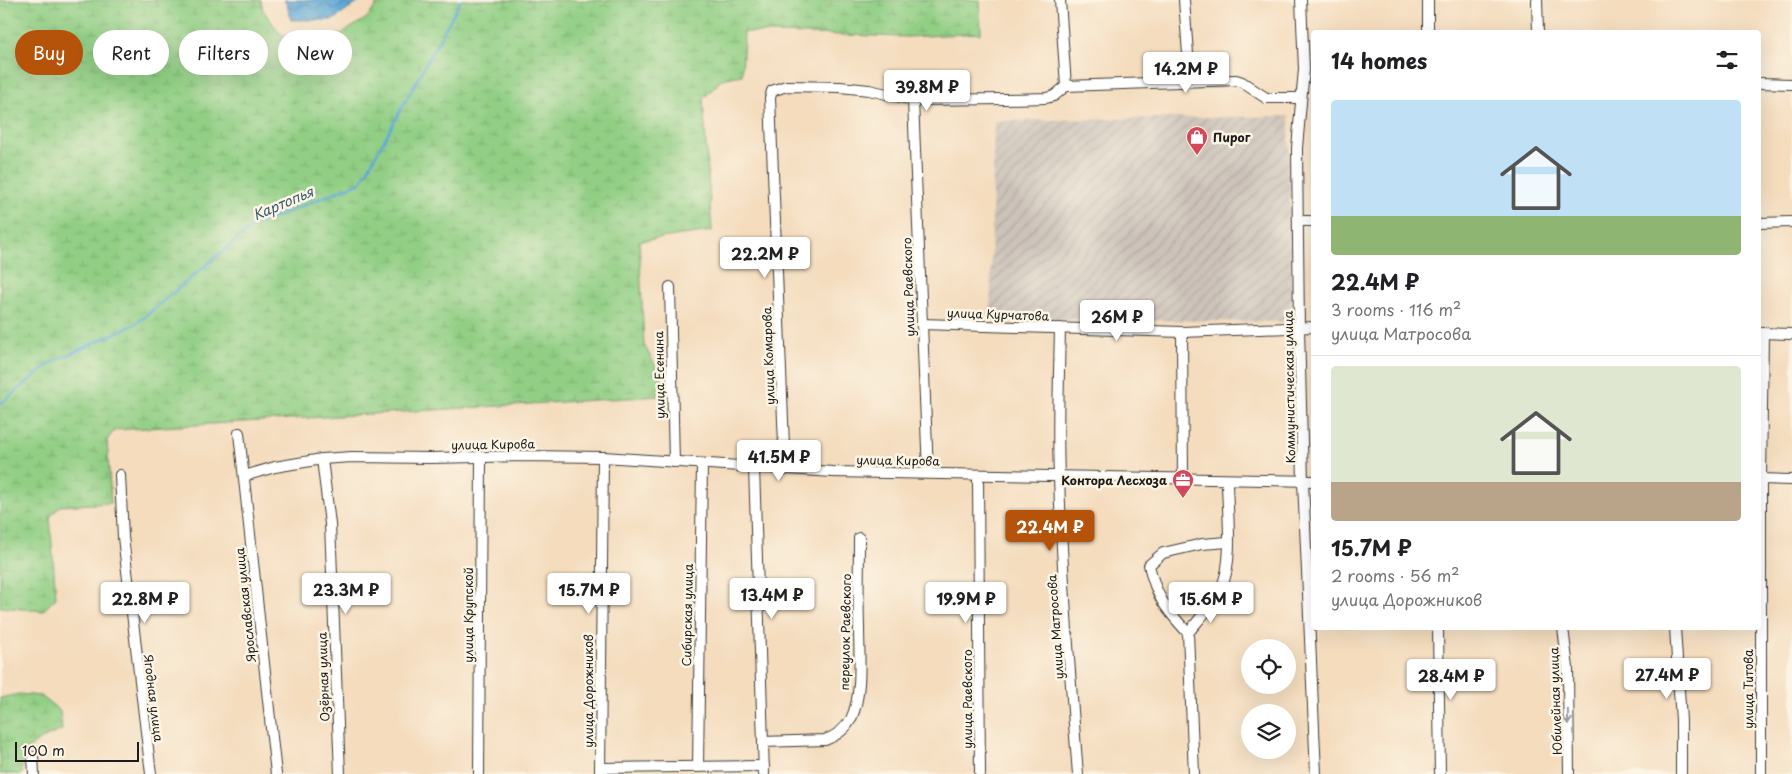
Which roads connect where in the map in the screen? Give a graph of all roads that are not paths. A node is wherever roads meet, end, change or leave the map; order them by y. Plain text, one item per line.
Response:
1 (1060, 0) edge
2 (1184, 0) edge
3 (1301, 0) edge
4 (1428, 0) edge
5 (1537, 0) edge
6 (1428, 30) edge
7 (1538, 30) edge
8 (1190, 81) junction
9 (1303, 84) junction
10 (1311, 84) edge
11 (1761, 84) edge
12 (1792, 84) edge
13 (1066, 86) junction
14 (1301, 98) junction
15 (913, 100) junction
16 (1298, 221) junction
17 (1311, 221) edge
18 (1792, 222) edge
19 (1761, 223) edge
20 (670, 287) dead end
21 (922, 324) junction
22 (1299, 327) junction
23 (1311, 327) edge
24 (1060, 328) junction
25 (1182, 332) junction
26 (1761, 334) edge
27 (1792, 334) edge
28 (238, 433) dead end
29 (481, 457) junction
30 (603, 457) junction
31 (322, 459) junction
32 (674, 462) junction
33 (702, 464) junction
34 (754, 467) junction
35 (785, 470) junction
36 (928, 473) junction
37 (120, 475) dead end
38 (978, 475) junction
39 (244, 476) junction
40 (1059, 477) junction
41 (1183, 479) junction
42 (1761, 479) edge
43 (1227, 480) junction
44 (1308, 480) edge
45 (1792, 480) edge
46 (859, 538) dead end
47 (1228, 542) junction
48 (1311, 590) edge
49 (1312, 630) edge
50 (1438, 630) edge
51 (1563, 630) edge
52 (1675, 630) edge
53 (1761, 630) edge
54 (1188, 633) junction
55 (763, 742) junction
56 (32, 757) dead end
57 (698, 767) junction
58 (764, 770) edge
59 (600, 771) edge
60 (34, 774) edge
61 (151, 774) edge
62 (276, 774) edge
63 (340, 774) edge
64 (479, 774) edge
65 (980, 774) edge
66 (1078, 774) edge
67 (1194, 774) edge
68 (1316, 774) edge
69 (1440, 774) edge
70 (1569, 774) edge
71 (1681, 774) edge
72 (1761, 774) edge

1 - 13 street
2 - 8 street
3 - 9 street, Коммунистическая улица
4 - 6 street
5 - 7 street
8 - 13 street
8 - 14 street
9 - 10 street
9 - 14 street, Коммунистическая улица
11 - 12 street
13 - 15 street
14 - 16 street, Коммунистическая улица
15 - 21 street, улица Раевского
15 - 35 street, улица Комарова
16 - 17 street
16 - 22 street, Коммунистическая улица
18 - 19 street
20 - 32 street, улица Есенина
21 - 24 street, улица Курчатова
21 - 36 street, улица Раевского
22 - 23 street, улица Курчатова
22 - 25 street, улица Курчатова
22 - 44 street, Коммунистическая улица
24 - 25 street, улица Курчатова
24 - 40 street, улица Матросова
25 - 41 street
26 - 27 street
28 - 39 street, Ярославская улица
29 - 30 street, улица Кирова
29 - 31 street, улица Кирова
29 - 64 street, улица Крупской
30 - 32 street, улица Кирова
30 - 59 street, улица Дорожников
31 - 39 street, улица Кирова
31 - 63 street, Озёрная улица
32 - 33 street, улица Кирова
33 - 34 street, улица Кирова
33 - 57 street, Сибирская улица
34 - 35 street, улица Кирова
34 - 55 street
35 - 36 street, улица Кирова
36 - 38 street, улица Кирова
37 - 61 street, Ягодная улица
38 - 40 street, улица Кирова
38 - 65 street, улица Раевского
39 - 62 street, Ярославская улица
40 - 41 street, улица Кирова
40 - 66 street, улица Матросова
41 - 43 street, улица Кирова
42 - 45 street
43 - 44 street, улица Кирова
43 - 47 street
44 - 48 street, Коммунистическая улица
46 - 55 street, переулок Раевского
47 - 54 street
47 - 54 street
49 - 68 street, Коммунистическая улица
50 - 69 street
51 -> 70 street, Юбилейная улица
52 - 71 street
53 - 72 street, улица Титова
54 - 67 street
55 - 58 street
56 - 60 street
57 - 58 street
57 - 59 street

